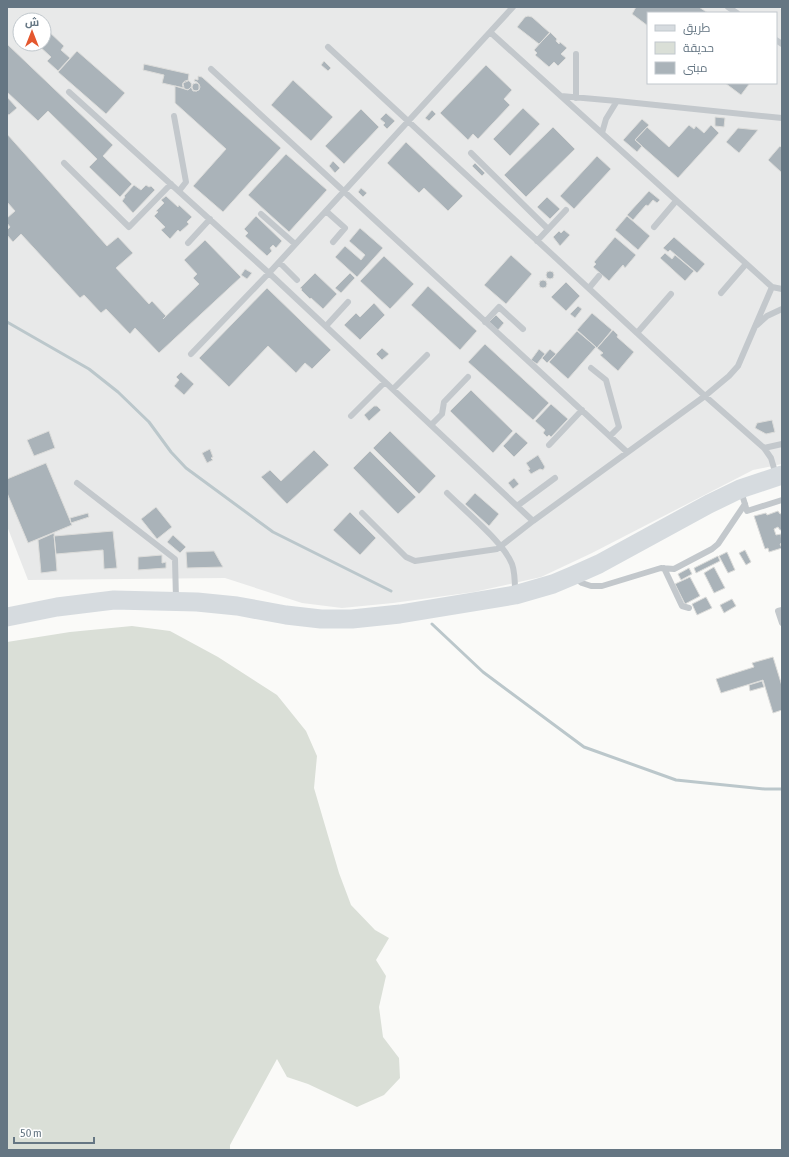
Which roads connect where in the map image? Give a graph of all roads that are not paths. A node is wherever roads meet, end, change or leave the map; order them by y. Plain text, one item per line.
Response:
1 (514, 7) edge
2 (490, 32) junction
3 (328, 47) dead end
4 (576, 54) dead end
5 (211, 69) dead end
6 (69, 92) dead end
7 (561, 96) junction
8 (576, 98) junction
9 (617, 101) junction
10 (174, 116) dead end
11 (782, 118) edge
12 (408, 121) junction
13 (602, 133) junction
14 (471, 153) dead end
15 (64, 163) dead end
16 (171, 184) junction
17 (179, 191) junction
18 (344, 191) junction
19 (676, 201) junction
20 (566, 210) dead end
21 (326, 211) junction
22 (261, 214) dead end
23 (210, 219) junction
24 (654, 227) dead end
25 (548, 229) junction
26 (537, 241) junction
27 (333, 242) dead end
28 (188, 243) dead end
29 (295, 244) junction
30 (279, 262) junction
31 (746, 264) junction
32 (269, 273) junction
33 (599, 276) dead end
34 (297, 280) dead end
35 (589, 288) junction
36 (772, 288) junction
37 (782, 289) edge
38 (721, 293) dead end
39 (671, 294) dead end
40 (348, 302) dead end
41 (782, 309) edge
42 (485, 322) junction
43 (326, 326) junction
44 (755, 327) junction
45 (523, 329) dead end
46 (637, 334) junction
47 (191, 354) dead end
48 (427, 355) dead end
49 (591, 368) dead end
50 (468, 377) dead end
51 (385, 382) junction
52 (393, 389) junction
53 (705, 396) junction
54 (582, 410) junction
55 (351, 416) dead end
56 (431, 425) junction
57 (610, 436) junction
58 (782, 444) edge
59 (550, 445) dead end
60 (764, 448) junction
61 (628, 452) junction
62 (779, 475) edge
63 (555, 478) dead end
64 (78, 483) dead end
65 (447, 493) dead end
66 (742, 497) junction
67 (782, 500) edge
68 (517, 506) junction
69 (362, 513) dead end
70 (533, 521) junction
71 (502, 546) junction
72 (664, 568) junction
73 (572, 576) junction
74 (515, 595) junction
75 (176, 601) junction
76 (688, 608) dead end
77 (782, 610) edge
78 (7, 617) edge
79 (782, 623) edge

1 - 2 lane
2 - 7 lane
2 - 12 lane
3 - 12 lane
4 - 8 lane
5 - 18 lane
6 - 16 lane
7 - 8 lane
7 - 13 lane
8 - 9 lane
9 - 11 lane
9 - 13 lane
10 - 17 lane
12 - 18 lane
12 - 26 lane
13 - 19 lane
14 - 25 lane
15 - 16 lane
16 - 17 lane
17 - 23 lane
18 - 21 lane
18 - 42 lane
19 - 24 lane
19 - 31 lane
20 - 25 lane
21 - 27 lane
21 - 29 lane
22 - 29 lane
23 - 28 lane
23 - 32 lane
25 - 26 lane
26 - 35 lane
29 - 30 lane
30 - 32 lane
30 - 34 lane
31 - 36 lane
31 - 38 lane
32 - 43 lane
32 - 47 lane
33 - 35 lane
35 - 46 lane
36 - 37 lane
36 - 44 lane
39 - 46 lane
40 - 43 lane
41 - 44 lane
42 - 45 lane
42 - 54 lane
43 - 51 lane
44 - 53 lane
46 - 53 lane
48 - 52 lane
49 - 57 lane
50 - 56 lane
51 - 52 lane
51 - 55 lane
52 - 56 lane
53 - 60 lane
53 - 61 lane
54 - 57 lane
54 - 59 lane
56 - 68 lane
57 - 61 lane
58 - 60 lane
60 - 62 lane
61 - 70 lane
62 - 66 main road
63 - 68 lane
64 - 75 lane
65 - 71 lane
66 - 67 lane
66 - 72 lane
66 - 73 main road
68 - 70 lane
69 - 71 lane
70 - 71 lane
71 - 74 lane
72 - 73 lane
72 - 76 lane
73 - 74 main road
74 - 75 main road
75 - 78 main road
77 - 79 lane

